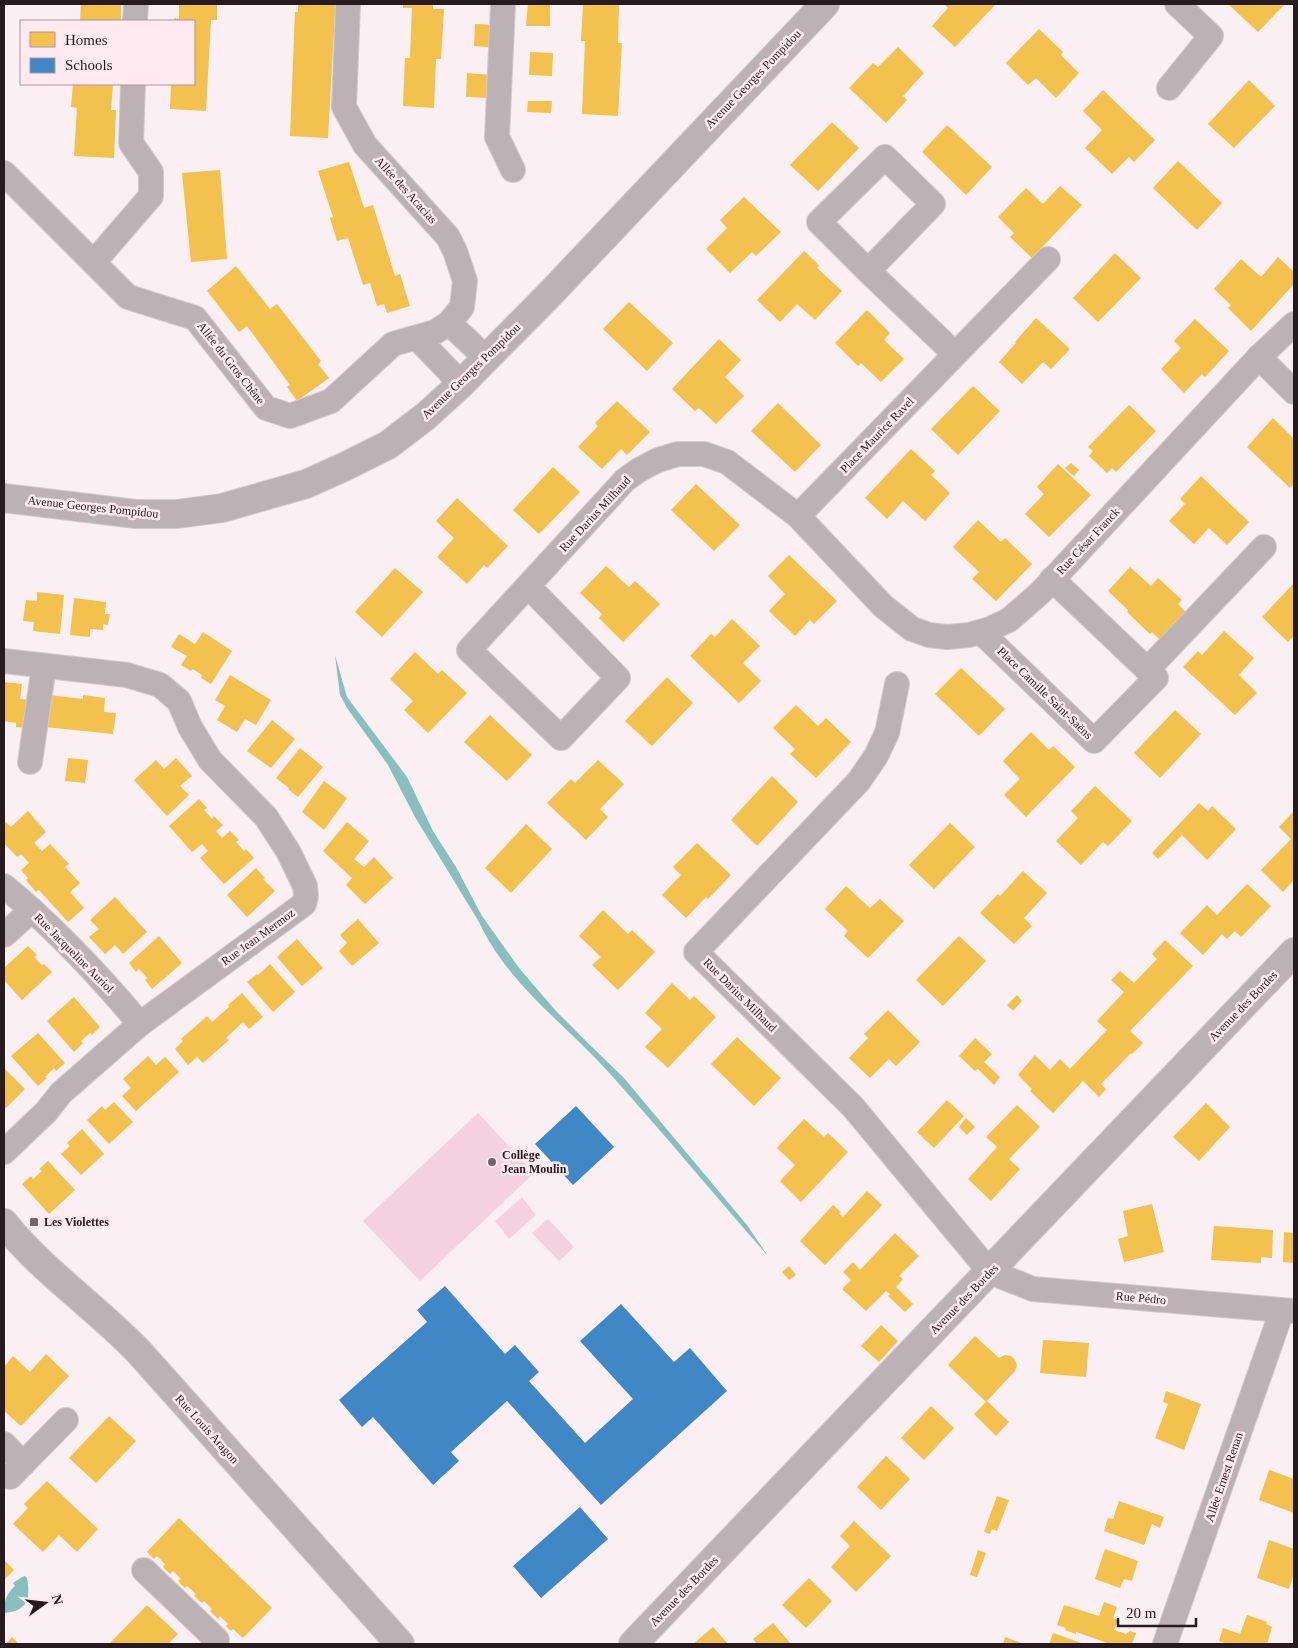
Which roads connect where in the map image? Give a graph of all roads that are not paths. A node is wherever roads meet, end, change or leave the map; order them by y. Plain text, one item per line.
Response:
1 (136, 4) edge
2 (348, 4) edge
3 (503, 4) edge
4 (825, 4) edge
5 (1177, 4) edge
6 (135, 20) edge
7 (133, 85) edge
8 (1169, 88) dead end
9 (513, 170) dead end
10 (4, 173) edge
11 (1048, 259) dead end
12 (94, 262) junction
13 (868, 271) junction
14 (450, 323) junction
15 (1294, 324) edge
16 (417, 338) junction
17 (955, 354) junction
18 (486, 358) junction
19 (1258, 358) junction
20 (460, 385) junction
21 (1294, 392) edge
22 (4, 498) edge
23 (798, 516) junction
24 (1264, 548) dead end
25 (1052, 579) junction
26 (528, 586) junction
27 (883, 606) joint
28 (981, 632) junction
29 (4, 661) edge
30 (44, 666) junction
31 (1147, 670) junction
32 (897, 684) dead end
33 (30, 762) dead end
34 (4, 886) edge
35 (32, 910) junction
36 (4, 935) edge
37 (1294, 952) edge
38 (140, 1024) junction
39 (4, 1152) edge
40 (4, 1223) edge
41 (990, 1272) junction
42 (1287, 1310) edge
43 (66, 1420) dead end
44 (4, 1444) edge
45 (144, 1570) dead end
46 (213, 1644) edge
47 (400, 1644) edge
48 (633, 1644) edge
49 (1165, 1644) edge

1 - 6 street
2 - 14 street, Allée des Acacias
3 - 9 street
4 - 18 street, Avenue Georges Pompidou
5 - 8 street
7 - 12 street
10 - 12 street, Allée du Gros Chêne
11 - 17 street, Place Maurice Ravel
12 - 16 street, Allée du Gros Chêne
13 - 13 street
13 - 17 street
14 - 16 street, Allée du Gros Chêne
14 - 18 street
15 - 19 street, Rue César Franck
16 - 20 street
17 - 23 street, Place Maurice Ravel
18 - 20 street, Avenue Georges Pompidou
19 - 21 street
19 - 25 street, Rue César Franck
20 - 22 street, Avenue Georges Pompidou
23 - 26 street, Rue Darius Milhaud
23 - 27 street, Rue Darius Milhaud
24 - 31 street
25 - 28 street, Rue César Franck
25 - 31 street
26 - 26 street, Rue Darius Milhaud
27 - 28 street, Rue César Franck
28 - 31 street, Place Camille Saint-Saëns
29 - 30 street, Rue Jean Mermoz
30 - 33 street
30 - 38 street, Rue Jean Mermoz
32 - 41 street, Rue Darius Milhaud
34 - 35 street, Rue Jacqueline Auriol
35 - 36 street
35 - 38 street, Rue Jacqueline Auriol
37 - 41 street, Avenue des Bordes
38 - 39 street, Rue Jean Mermoz
40 - 47 street, Rue Louis Aragon
41 - 42 street, Rue Pédro
41 - 48 street, Avenue des Bordes
42 - 49 street, Allée Ernest Renan
43 - 44 street
45 - 46 street

